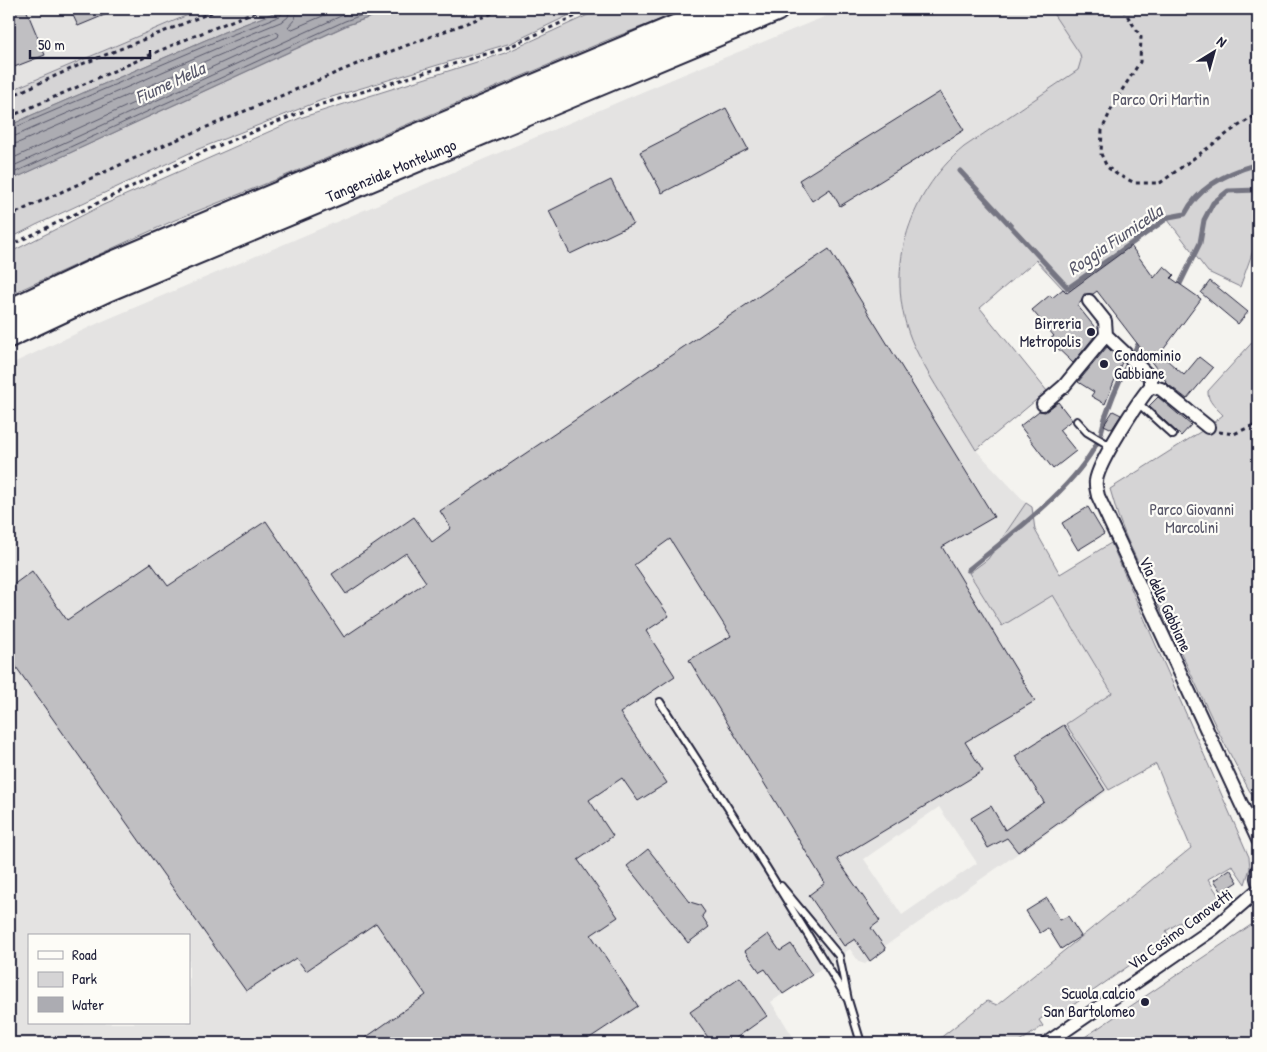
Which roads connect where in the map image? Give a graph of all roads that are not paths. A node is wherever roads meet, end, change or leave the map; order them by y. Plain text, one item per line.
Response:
1 (720, 9) edge
2 (776, 9) edge
3 (1089, 301) dead end
4 (9, 312) edge
5 (9, 335) edge
6 (1106, 335) junction
7 (1150, 386) junction
8 (1138, 403) junction
9 (1043, 404) dead end
10 (1077, 421) dead end
11 (1208, 427) road end
12 (1173, 435) dead end
13 (1112, 447) junction
14 (660, 702) dead end
15 (1258, 840) edge
16 (766, 867) junction
17 (1258, 870) edge
18 (1258, 882) edge
19 (1258, 890) edge
20 (848, 1000) junction
21 (861, 1043) edge
22 (1046, 1043) edge

1 - 4 highway, Tangenziale Montelungo
2 - 5 highway, Tangenziale Montelungo
3 - 6 street
6 - 7 street
6 - 9 street
7 - 8 street, Via delle Gabbiane
7 - 11 street
8 - 12 lane
8 - 13 street, Via delle Gabbiane
10 - 13 lane
13 - 15 street, Via delle Gabbiane
14 - 16 lane
16 - 20 lane
16 - 20 lane
17 - 18 street
19 - 22 street, Via Cosimo Canovetti
20 - 21 lane

